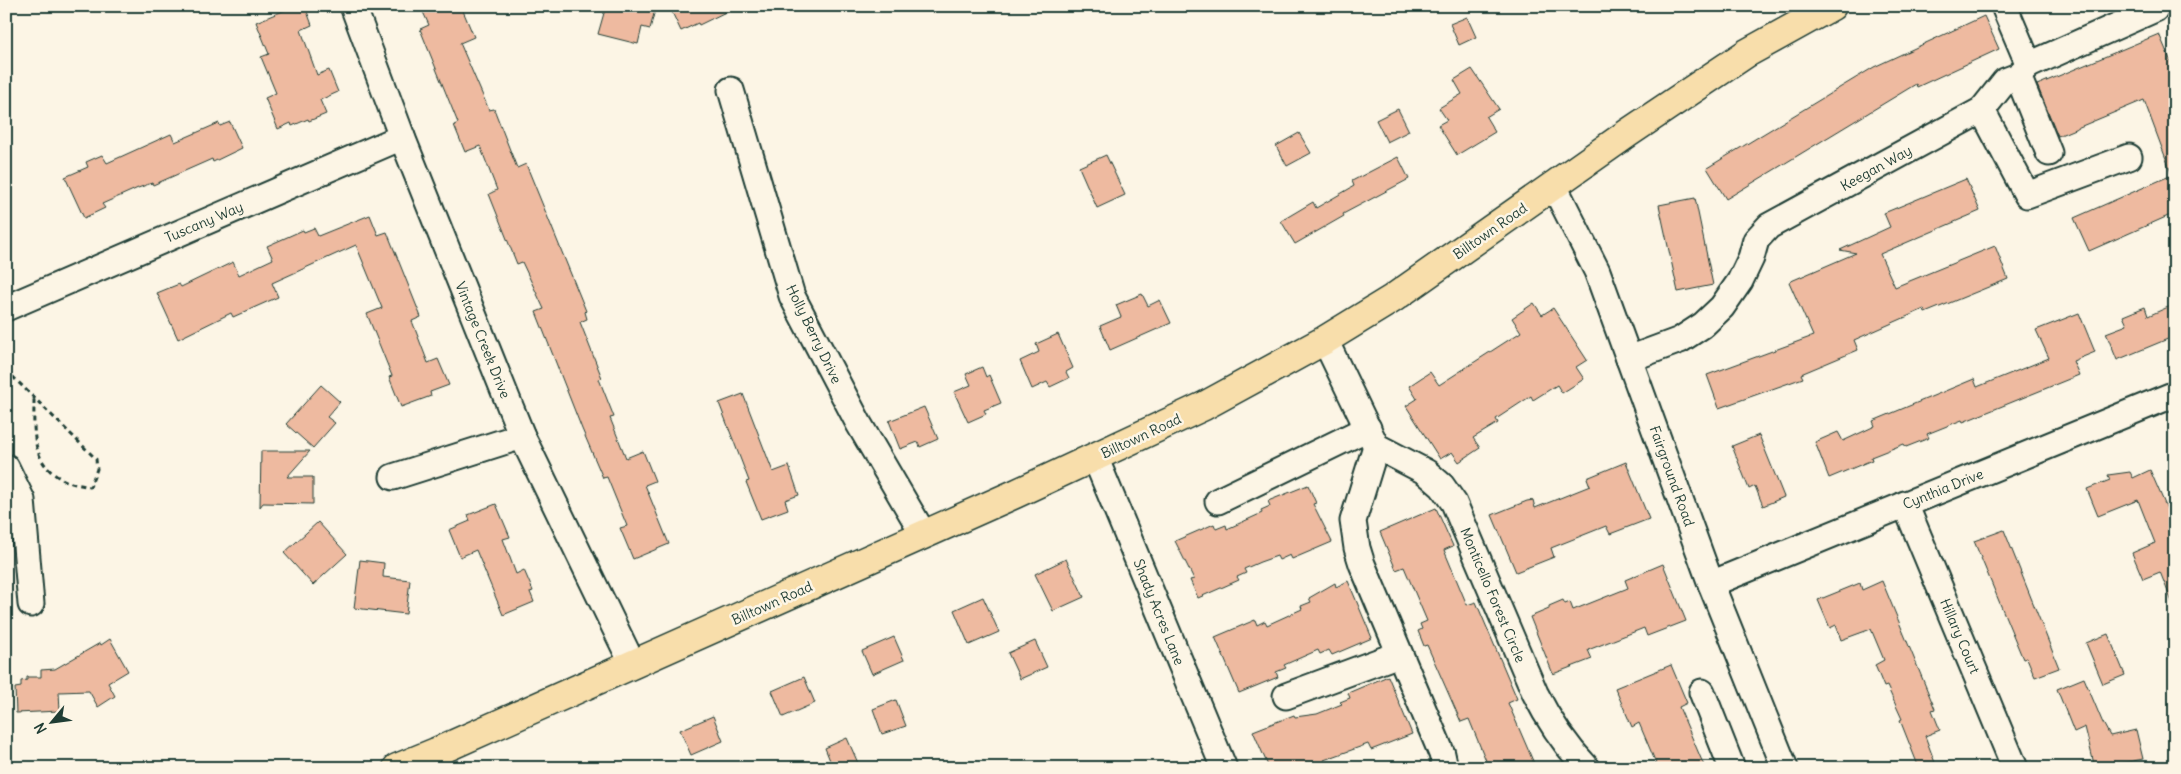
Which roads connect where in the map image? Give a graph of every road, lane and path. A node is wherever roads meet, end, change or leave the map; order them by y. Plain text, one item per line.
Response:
1 (353, 6) edge
2 (1832, 6) edge
3 (2004, 6) edge
4 (2153, 6) edge
5 (2024, 71) junction
6 (731, 90) dead end
7 (1982, 110) junction
8 (402, 137) junction
9 (2049, 153) dead end
10 (2129, 157) dead end
11 (1554, 186) junction
12 (6, 308) edge
13 (1326, 340) junction
14 (1629, 359) junction
15 (6, 370) edge
16 (2174, 396) edge
17 (34, 399) junction
18 (522, 436) junction
19 (1372, 437) junction
20 (1095, 457) junction
21 (6, 467) edge
22 (393, 476) dead end
23 (1218, 501) dead end
24 (1905, 504) junction
25 (924, 535) junction
26 (1711, 584) junction
27 (31, 604) dead end
28 (1399, 654) junction
29 (633, 665) junction
30 (1702, 692) dead end
31 (1286, 696) dead end
32 (397, 768) edge
33 (1224, 768) edge
34 (1445, 768) edge
35 (1587, 768) edge
36 (1732, 768) edge
37 (1785, 768) edge
38 (2015, 768) edge

1 - 8 street, Vintage Creek Drive
2 - 11 main road, Billtown Road
3 - 5 street
4 - 5 street
5 - 7 street
5 - 9 street
6 - 25 street, Holly Berry Drive
7 - 10 street
7 - 14 street, Keegan Way
8 - 12 street, Tuscany Way
8 - 18 street, Vintage Creek Drive
11 - 13 main road, Billtown Road
11 - 14 street, Fairground Road
13 - 19 street
13 - 20 main road, Billtown Road
14 - 26 street, Fairground Road
15 - 17 path
16 - 24 street, Cynthia Drive
17 - 17 path
18 - 22 street
18 - 29 street, Vintage Creek Drive
19 - 23 street
19 - 28 street
19 - 35 street, Monticello Forest Circle
20 - 25 main road, Billtown Road
20 - 33 street, Shady Acres Lane
21 - 27 street
24 - 26 street, Cynthia Drive
24 - 38 street, Hillary Court
25 - 29 main road, Billtown Road
26 - 37 street, Fairground Road
28 - 31 street
28 - 34 street
29 - 32 main road, Billtown Road
30 - 36 street

